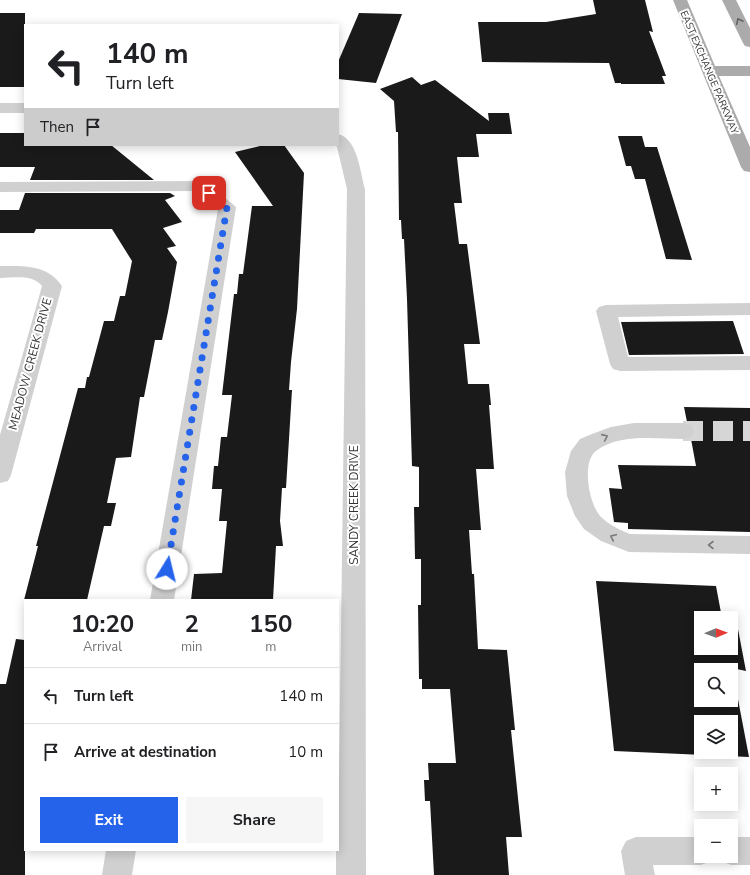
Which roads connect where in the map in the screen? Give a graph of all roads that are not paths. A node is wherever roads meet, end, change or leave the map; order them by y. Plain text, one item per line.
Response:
1 (680, 0) edge
2 (729, 0) edge
3 (750, 43) edge
4 (750, 71) edge
5 (710, 72) junction
6 (0, 108) edge
7 (24, 108) edge
8 (339, 140) edge
9 (750, 167) edge
10 (0, 187) edge
11 (0, 272) edge
12 (750, 309) edge
13 (750, 363) edge
14 (683, 431) tunnel mouth
15 (0, 475) edge
16 (750, 545) edge
17 (162, 599) edge
18 (121, 851) edge
19 (694, 851) edge
20 (738, 851) edge
21 (750, 851) edge
22 (117, 875) edge
23 (351, 875) edge
24 (640, 875) edge

1 - 5 main road, EAST EXCHANGE PARKWAY
3 -> 2 main road
4 - 5 main road
5 - 9 main road, EAST EXCHANGE PARKWAY
6 - 7 street
8 - 23 street, SANDY CREEK DRIVE
10 - 17 street
11 - 15 street, MEADOW CREEK DRIVE
12 - 13 street
16 -> 14 street
18 - 22 street
19 - 24 street
20 - 21 street

